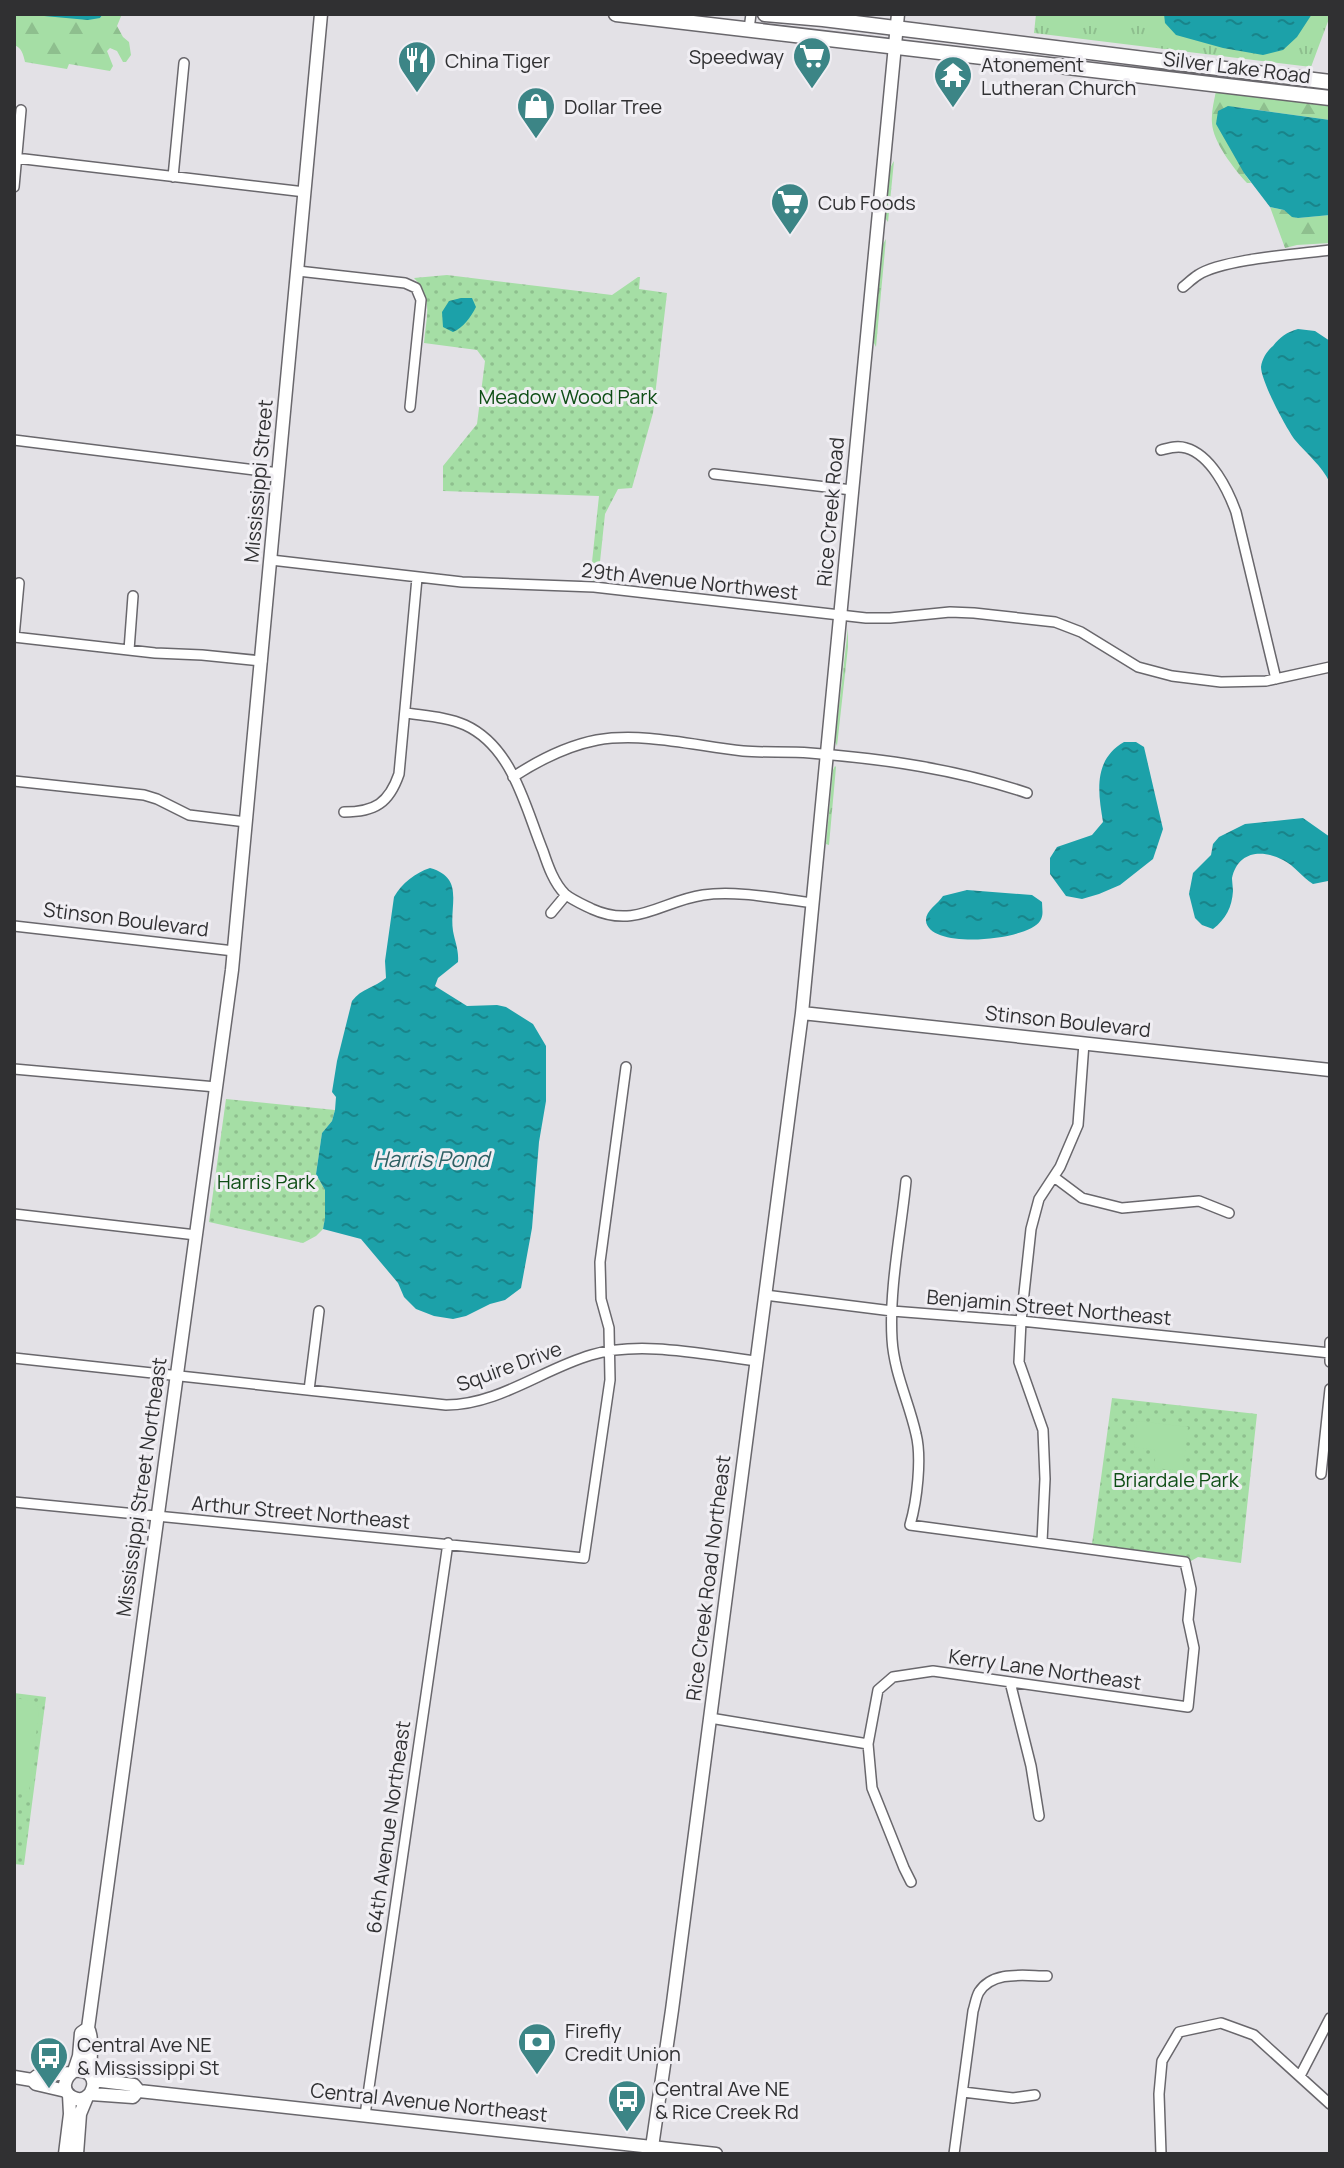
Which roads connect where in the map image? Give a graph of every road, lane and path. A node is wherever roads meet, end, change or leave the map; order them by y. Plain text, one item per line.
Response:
1 (321, 14) edge
2 (616, 14) edge
3 (765, 14) edge
4 (897, 21) edge
5 (750, 22) edge
6 (895, 46) junction
7 (184, 63) dead end
8 (1330, 82) edge
9 (1330, 98) edge
10 (21, 110) dead end
11 (16, 158) junction
12 (173, 177) junction
13 (14, 187) edge
14 (305, 192) junction
15 (1330, 250) edge
16 (298, 271) junction
17 (1183, 287) dead end
18 (410, 407) dead end
19 (14, 440) edge
20 (1161, 450) dead end
21 (279, 473) junction
22 (714, 474) dead end
23 (852, 490) junction
24 (271, 560) junction
25 (417, 578) junction
26 (19, 583) dead end
27 (133, 596) dead end
28 (840, 616) junction
29 (14, 637) edge
30 (129, 650) junction
31 (262, 661) junction
32 (1330, 667) edge
33 (1276, 679) junction
34 (406, 713) junction
35 (827, 755) junction
36 (513, 777) junction
37 (14, 781) edge
38 (1027, 793) dead end
39 (344, 812) dead end
40 (246, 822) junction
41 (566, 895) junction
42 (813, 903) junction
43 (551, 913) dead end
44 (14, 926) edge
45 (234, 951) junction
46 (802, 1013) junction
47 (1084, 1043) junction
48 (626, 1067) dead end
49 (14, 1069) edge
50 (1330, 1070) edge
51 (216, 1087) junction
52 (1054, 1177) junction
53 (906, 1181) dead end
54 (1229, 1213) dead end
55 (14, 1214) edge
56 (196, 1235) junction
57 (765, 1295) junction
58 (319, 1311) dead end
59 (892, 1311) junction
60 (1021, 1321) junction
61 (610, 1350) junction
62 (1330, 1352) edge
63 (14, 1358) edge
64 (757, 1361) junction
65 (177, 1376) junction
66 (1330, 1389) edge
67 (309, 1390) junction
68 (1321, 1474) dead end
69 (14, 1502) edge
70 (157, 1518) junction
71 (1042, 1542) junction
72 (448, 1543) junction
73 (1010, 1682) junction
74 (710, 1718) junction
75 (868, 1744) junction
76 (1039, 1816) dead end
77 (911, 1882) dead end
78 (1047, 1976) dead end
79 (1330, 2018) edge
80 (88, 2028) junction
81 (72, 2072) junction
82 (1300, 2076) junction
83 (14, 2077) edge
84 (92, 2078) junction
85 (32, 2080) junction
86 (138, 2091) junction
87 (963, 2092) junction
88 (68, 2093) junction
89 (89, 2095) junction
90 (1035, 2095) dead end
91 (1330, 2104) edge
92 (365, 2115) junction
93 (652, 2152) edge
94 (65, 2154) edge
95 (77, 2154) edge
96 (716, 2154) edge
97 (954, 2154) edge
98 (1161, 2154) edge

1 - 14 street, Mississippi Street
2 - 5 main road, Silver Lake Road
3 - 4 main road
4 - 6 street, Rice Creek Road
4 - 8 main road
5 - 6 main road, Silver Lake Road
6 - 9 main road, Silver Lake Road
6 - 23 street, Rice Creek Road
7 - 12 street
10 - 11 street
11 - 12 street
11 - 13 street
12 - 14 street
14 - 16 street, Mississippi Street
15 - 17 street
16 - 18 street
16 - 21 street, Mississippi Street
19 - 21 street
20 - 33 street
21 - 24 street, Mississippi Street
22 - 23 street
23 - 28 street, Rice Creek Road
24 - 25 street, 29th Avenue Northwest
24 - 31 street, Mississippi Street
25 - 28 street, 29th Avenue Northwest
25 - 34 street
26 - 29 street
27 - 30 street
28 - 33 street, 29th Avenue Northwest
28 - 35 street, Rice Creek Road
29 - 30 street
30 - 31 street
31 - 40 street, Mississippi Street
32 - 33 street, 29th Avenue Northwest
34 - 36 street
34 - 39 street
35 - 36 street
35 - 38 street
35 - 42 street, Rice Creek Road
36 - 41 street
37 - 40 street
40 - 45 street, Mississippi Street
41 - 42 street
41 - 43 street
42 - 46 street, Rice Creek Road
44 - 45 street, Stinson Boulevard
45 - 51 street, Mississippi Street Northeast
46 - 47 street, Stinson Boulevard
46 - 57 street, Rice Creek Road Northeast
47 - 50 street, Stinson Boulevard
47 - 52 street
48 - 61 street
49 - 51 street
51 - 56 street, Mississippi Street Northeast
52 - 54 street
52 - 60 street
53 - 59 street
55 - 56 street
56 - 65 street, Mississippi Street Northeast
57 - 59 street, Benjamin Street Northeast
57 - 64 street, Rice Creek Road Northeast
58 - 67 street
59 - 60 street, Benjamin Street Northeast
59 - 71 street
60 - 62 street, Benjamin Street Northeast
60 - 71 street
61 - 64 street, Squire Drive
61 - 67 street, Squire Drive
61 - 72 street, Arthur Street Northeast
63 - 65 street, Squire Drive
64 - 74 street, Rice Creek Road Northeast
65 - 67 street, Squire Drive
65 - 70 street, Mississippi Street Northeast
66 - 68 street
69 - 70 street, Arthur Street Northeast
70 - 72 street, Arthur Street Northeast
70 - 80 street, Mississippi Street Northeast
71 - 73 street, Kerry Lane Northeast
72 - 92 street, 64th Avenue Northeast
73 - 75 street, Kerry Lane Northeast
73 - 76 street
74 - 75 street
74 - 93 street, Rice Creek Road Northeast
75 - 77 street, Kerry Lane Northeast
78 - 87 street
79 - 82 street
80 - 81 street, Mississippi Street Northeast
80 - 84 street, Mississippi Street Northeast
81 - 84 street
81 - 85 street
81 - 88 street
82 - 91 street
82 - 98 street
83 - 85 street
84 - 86 street, Central Avenue Northeast
84 - 89 street
85 - 88 street
86 - 89 street, Central Avenue Northeast
86 - 92 street, Central Avenue Northeast
87 - 90 street
87 - 97 street
88 - 89 street
88 - 94 street
89 - 95 street
92 - 93 street, Central Avenue Northeast
93 - 96 street, Central Avenue Northeast

